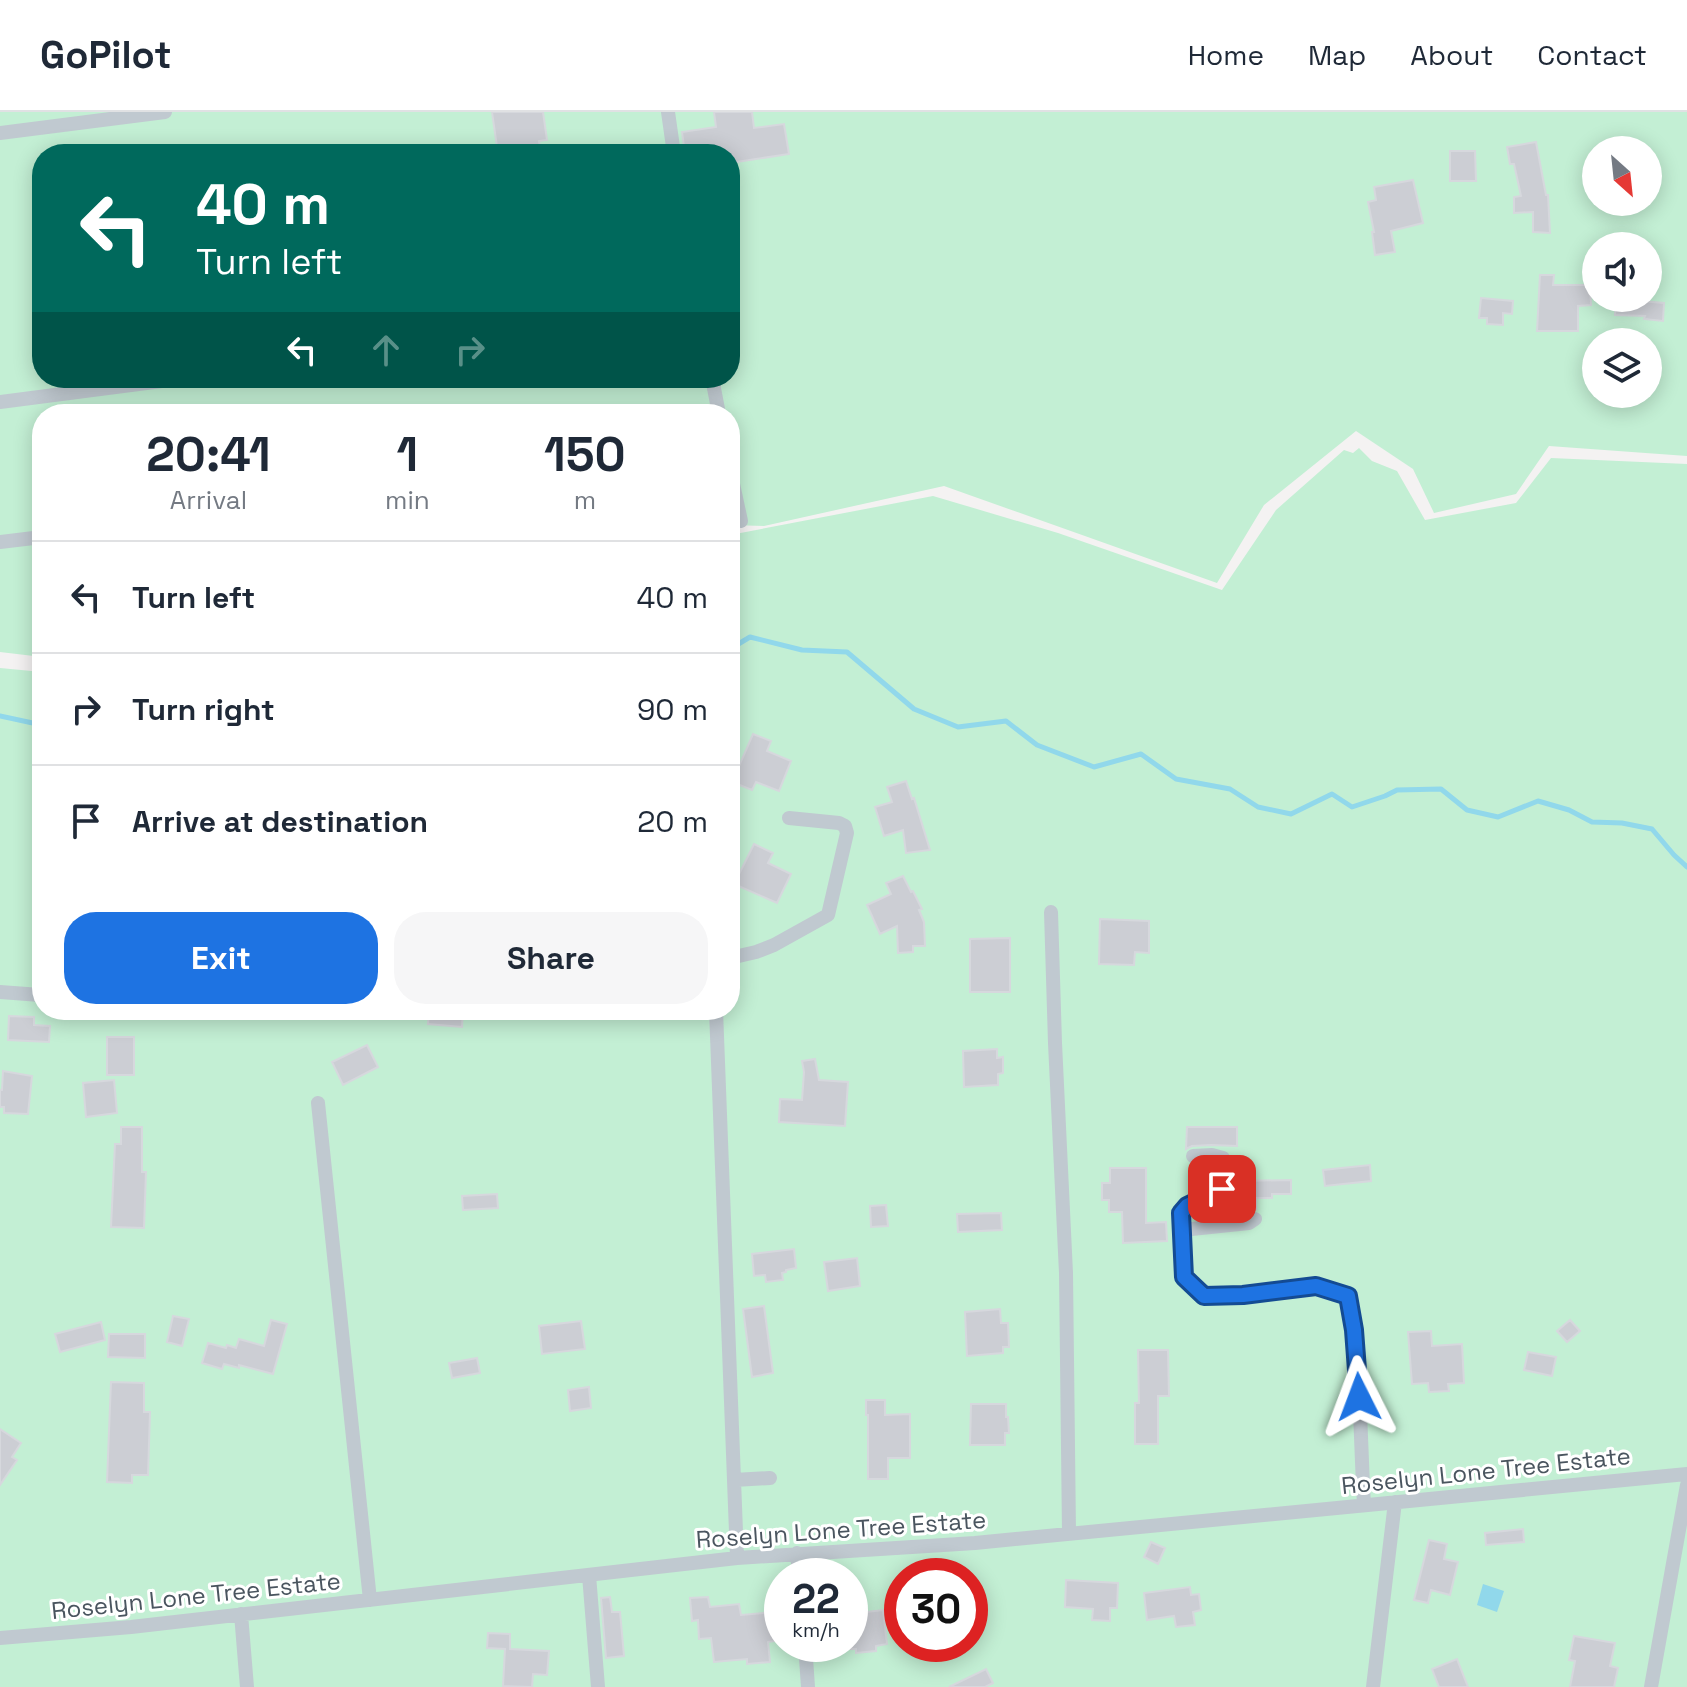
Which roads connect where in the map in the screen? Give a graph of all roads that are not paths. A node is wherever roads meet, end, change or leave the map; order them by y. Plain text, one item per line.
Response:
1 (165, 112) edge
2 (668, 112) edge
3 (0, 133) edge
4 (673, 144) edge
5 (108, 388) edge
6 (0, 402) edge
7 (740, 516) edge
8 (741, 521) dead end
9 (32, 538) edge
10 (0, 542) edge
11 (789, 818) dead end
12 (1051, 912) dead end
13 (740, 956) edge
14 (0, 992) edge
15 (32, 994) edge
16 (716, 1020) edge
17 (318, 1103) dead end
18 (1193, 1156) dead end
19 (1255, 1219) dead end
20 (1182, 1230) junction
21 (1687, 1474) edge
22 (770, 1478) dead end
23 (734, 1480) junction
24 (1687, 1485) edge
25 (1395, 1502) junction
26 (1364, 1505) junction
27 (1069, 1533) junction
28 (797, 1553) junction
29 (737, 1558) junction
30 (797, 1558) edge
31 (589, 1575) junction
32 (370, 1600) junction
33 (241, 1614) junction
34 (0, 1638) edge
35 (806, 1662) edge
36 (247, 1687) edge
37 (598, 1687) edge
38 (808, 1687) edge
39 (1373, 1687) edge
40 (1651, 1687) edge

1 - 3 street
2 - 4 street
5 - 6 street
7 - 8 street
9 - 10 street
11 - 13 street
12 - 27 street
14 - 15 street
16 - 23 street
17 - 32 street
18 - 20 street
19 - 20 street
20 - 26 street
21 - 25 street, Roselyn Lone Tree Estate
22 - 23 street
23 - 29 street
24 - 40 street
25 - 26 street, Roselyn Lone Tree Estate
25 - 39 street
26 - 27 street, Roselyn Lone Tree Estate
27 - 28 street, Roselyn Lone Tree Estate
28 - 29 street, Roselyn Lone Tree Estate
28 - 30 street
29 - 31 street, Roselyn Lone Tree Estate
31 - 32 street, Roselyn Lone Tree Estate
31 - 37 street
32 - 33 street, Roselyn Lone Tree Estate
33 - 34 street, Roselyn Lone Tree Estate
33 - 36 street
35 - 38 street

